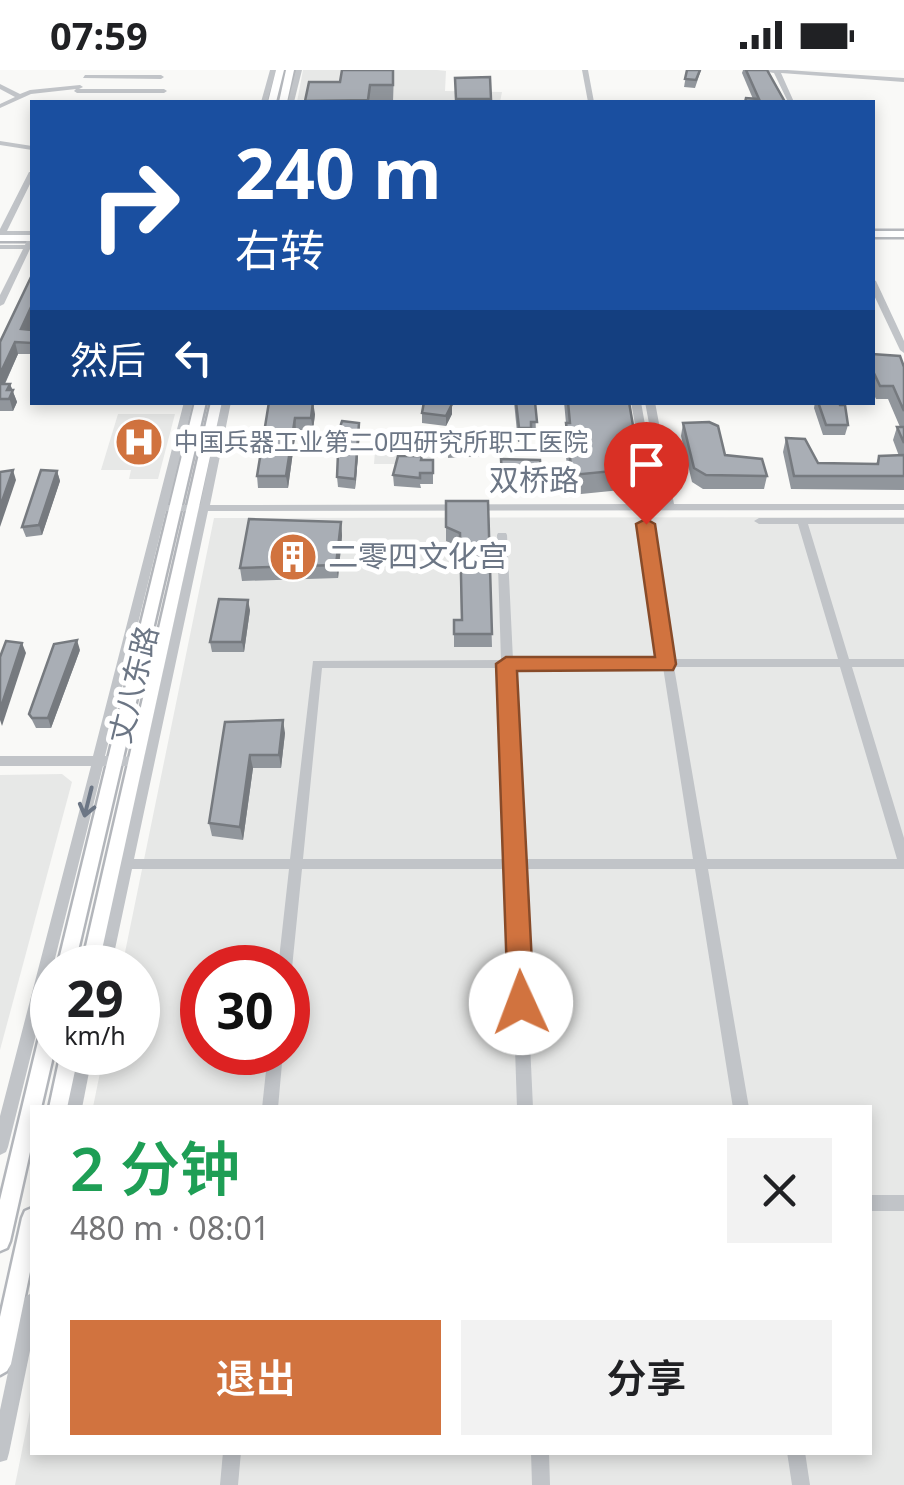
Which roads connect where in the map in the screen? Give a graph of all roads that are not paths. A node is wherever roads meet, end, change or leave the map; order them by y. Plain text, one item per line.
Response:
1 (276, 70) edge
2 (290, 70) edge
3 (298, 70) edge
4 (582, 70) edge
5 (760, 70) edge
6 (777, 72) edge
7 (87, 74) edge
8 (161, 77) dead end
9 (904, 80) edge
10 (0, 86) edge
11 (290, 88) junction
12 (78, 89) junction
13 (164, 91) dead end
14 (18, 96) junction
15 (72, 100) edge
16 (268, 100) edge
17 (284, 100) edge
18 (291, 100) edge
19 (588, 100) edge
20 (790, 100) edge
21 (0, 106) edge
22 (0, 143) edge
23 (30, 148) edge
24 (30, 178) edge
25 (875, 234) edge
26 (904, 234) edge
27 (0, 238) edge
28 (30, 241) edge
29 (30, 243) edge
30 (875, 244) edge
31 (904, 244) edge
32 (875, 287) edge
33 (0, 304) edge
34 (904, 350) edge
35 (189, 405) edge
36 (200, 405) edge
37 (216, 405) edge
38 (226, 405) edge
39 (637, 405) edge
40 (651, 405) edge
41 (654, 506) junction
42 (669, 506) junction
43 (904, 506) edge
44 (199, 507) junction
45 (170, 508) junction
46 (759, 521) dead end
47 (802, 521) junction
48 (904, 521) edge
49 (646, 524) dead end
50 (502, 535) dead end
51 (844, 663) junction
52 (904, 663) edge
53 (506, 664) junction
54 (666, 664) junction
55 (0, 760) edge
56 (142, 760) junction
57 (98, 761) junction
58 (115, 761) junction
59 (904, 862) edge
60 (120, 864) junction
61 (295, 864) junction
62 (515, 864) junction
63 (700, 864) junction
64 (71, 945) edge
65 (96, 945) edge
66 (108, 945) edge
67 (286, 945) edge
68 (39, 1075) edge
69 (65, 1075) edge
70 (81, 1075) edge
71 (274, 1075) edge
72 (32, 1105) edge
73 (59, 1105) edge
74 (75, 1105) edge
75 (270, 1105) edge
76 (526, 1105) edge
77 (740, 1105) edge
78 (30, 1114) edge
79 (0, 1148) edge
80 (872, 1202) edge
81 (904, 1202) edge
82 (30, 1227) edge
83 (0, 1242) edge
84 (30, 1311) edge
85 (0, 1364) edge
86 (0, 1453) edge
87 (232, 1455) edge
88 (540, 1455) edge
89 (797, 1455) edge
90 (229, 1485) edge
91 (541, 1485) edge
92 (802, 1485) edge

1 - 16 main road
2 - 11 main road
3 - 11 street
4 - 19 street
5 - 6 street
6 - 9 street
6 - 20 street
7 - 8 street
7 - 12 street
10 - 14 street
11 - 17 main road
11 - 18 street
12 - 13 street
12 - 14 street
12 - 15 street
14 - 21 street
22 - 23 street
24 - 27 street
25 - 26 main road
27 - 28 main road
29 - 33 street
30 - 31 main road
32 - 34 street
35 - 45 street
36 - 45 main road, 丈八东路
37 - 44 main road, 丈八东路
38 - 44 street
39 - 41 street
40 - 42 street
41 - 42 street, 双桥路
41 - 44 street, 双桥路
42 - 43 street, 双桥路
44 - 45 street, 双桥路
44 - 56 main road, 丈八东路
45 - 57 street
45 - 58 main road, 丈八东路
46 - 47 street
47 - 48 street
47 - 51 street
49 - 54 street
50 - 53 street
51 - 52 street
51 - 54 street
51 - 59 street
53 - 54 street
53 - 61 street
53 - 62 street
54 - 63 street
55 - 57 street
56 - 58 street
56 - 60 main road, 丈八东路
57 - 58 street
57 -> 79 street
58 - 64 main road, 丈八东路
59 - 63 street
60 - 61 street
60 - 65 main road, 丈八东路
60 - 66 street
61 - 62 street
61 - 67 street
62 - 63 street
62 - 76 street
63 - 77 street
68 - 72 main road
69 - 73 main road
70 - 74 street
71 - 75 street
78 - 83 main road
80 - 81 street
82 - 85 main road
84 - 86 street
87 - 90 street
88 - 91 street
89 - 92 street

